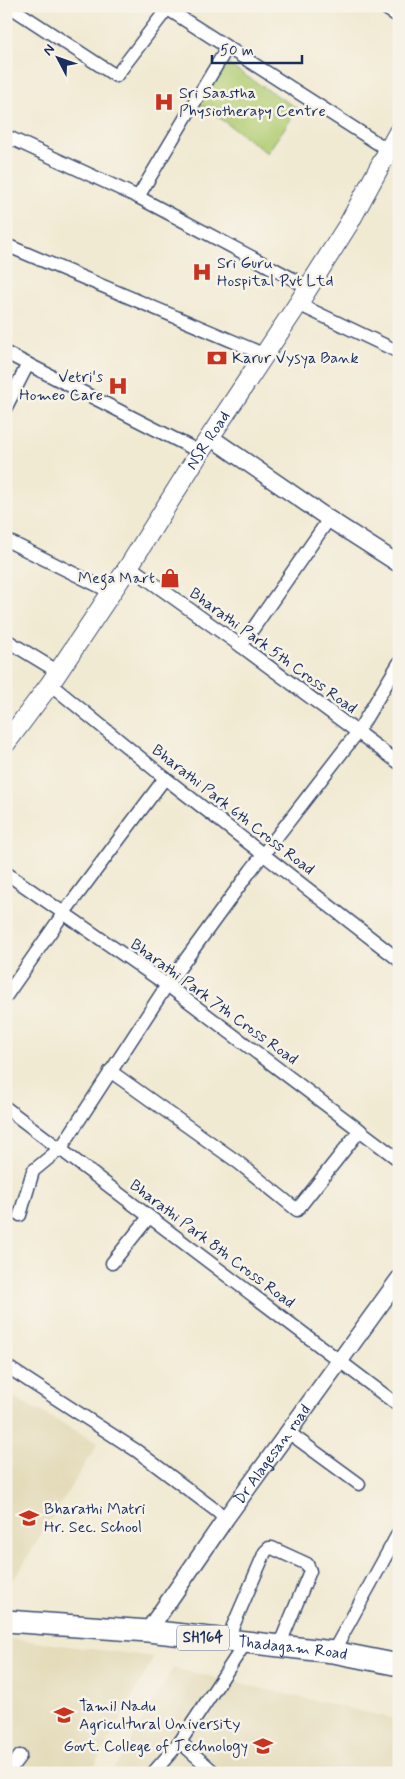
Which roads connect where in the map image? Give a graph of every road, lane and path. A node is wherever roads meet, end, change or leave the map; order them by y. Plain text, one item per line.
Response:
1 (9, 6) edge
2 (382, 6) edge
3 (165, 8) edge
4 (399, 17) edge
5 (227, 48) junction
6 (399, 131) edge
7 (6, 136) edge
8 (388, 150) junction
9 (138, 197) junction
10 (6, 245) edge
11 (308, 287) junction
12 (298, 304) junction
13 (399, 352) edge
14 (6, 353) edge
15 (263, 354) junction
16 (28, 364) junction
17 (6, 407) edge
18 (205, 444) junction
19 (329, 519) junction
20 (6, 540) edge
21 (399, 564) edge
22 (129, 566) junction
23 (111, 592) junction
24 (6, 640) edge
25 (241, 646) junction
26 (399, 663) edge
27 (53, 678) junction
28 (357, 733) junction
29 (6, 743) edge
30 (399, 763) edge
31 (165, 778) junction
32 (263, 854) junction
33 (6, 873) edge
34 (63, 914) junction
35 (399, 960) edge
36 (167, 985) junction
37 (6, 996) edge
38 (110, 1071) junction
39 (6, 1108) edge
40 (360, 1130) junction
41 (60, 1148) junction
42 (399, 1160) edge
43 (20, 1215) dead end
44 (149, 1217) junction
45 (112, 1263) dead end
46 (399, 1279) edge
47 (339, 1362) junction
48 (6, 1366) edge
49 (399, 1406) edge
50 (288, 1432) junction
51 (359, 1484) dead end
52 (226, 1518) junction
53 (399, 1532) edge
54 (6, 1621) edge
55 (148, 1631) junction
56 (236, 1641) junction
57 (279, 1646) junction
58 (333, 1652) junction
59 (399, 1665) edge
60 (180, 1742) junction
61 (20, 1756) dead end
62 (7, 1773) edge
63 (153, 1773) edge
64 (215, 1773) edge

1 - 3 street
2 - 4 street
3 - 5 street
5 - 8 street
5 - 9 street
6 - 8 main road, NSR Road
7 - 9 street
8 - 11 main road, NSR Road
9 - 11 street
10 - 15 street
11 - 12 main road, NSR Road
12 - 13 street
12 - 15 main road, NSR Road
14 - 16 street
15 - 18 main road, NSR Road
16 - 17 street
16 - 18 street
18 - 19 street
18 - 22 main road, NSR Road
19 - 21 street
19 - 25 street
20 - 23 street
22 - 23 main road, NSR Road
22 - 25 street, Bharathi Park 5th Cross Road
23 - 27 main road, NSR Road
24 - 27 street, Bharathi Park 6th Cross Road
25 - 28 street, Bharathi Park 5th Cross Road
26 - 28 street
27 - 29 main road, NSR Road
27 - 31 street, Bharathi Park 6th Cross Road
28 - 30 street, Bharathi Park 5th Cross Road
28 - 32 street
31 - 32 street, Bharathi Park 6th Cross Road
31 - 34 street
32 - 35 street, Bharathi Park 6th Cross Road
32 - 36 street
33 - 34 street, Bharathi Park 7th Cross Road
34 - 36 street, Bharathi Park 7th Cross Road
34 - 37 street
36 - 38 street
36 - 40 street, Bharathi Park 7th Cross Road
38 - 40 street
38 - 41 street
39 - 41 street, Bharathi Park 8th Cross Road
40 - 42 street, Bharathi Park 7th Cross Road
41 - 43 street
41 - 44 street, Bharathi Park 8th Cross Road
44 - 45 street
44 - 47 street, Bharathi Park 8th Cross Road
46 - 47 street, Dr Alagesan road
47 - 49 street, Bharathi Park 8th Cross Road
47 - 50 street, Dr Alagesan road
48 - 52 street
50 - 51 street
50 - 52 street, Dr Alagesan road
52 - 55 street, Dr Alagesan road
53 - 58 street
54 - 55 main road, Thadagam Road / SH164
55 - 56 main road, Thadagam Road / SH164
56 - 57 main road, Thadagam Road / SH164
56 - 57 street
56 - 60 street
57 - 58 main road, Thadagam Road / SH164
58 - 59 main road, Thadagam Road / SH164
60 - 63 street
60 - 64 street
61 - 62 street

